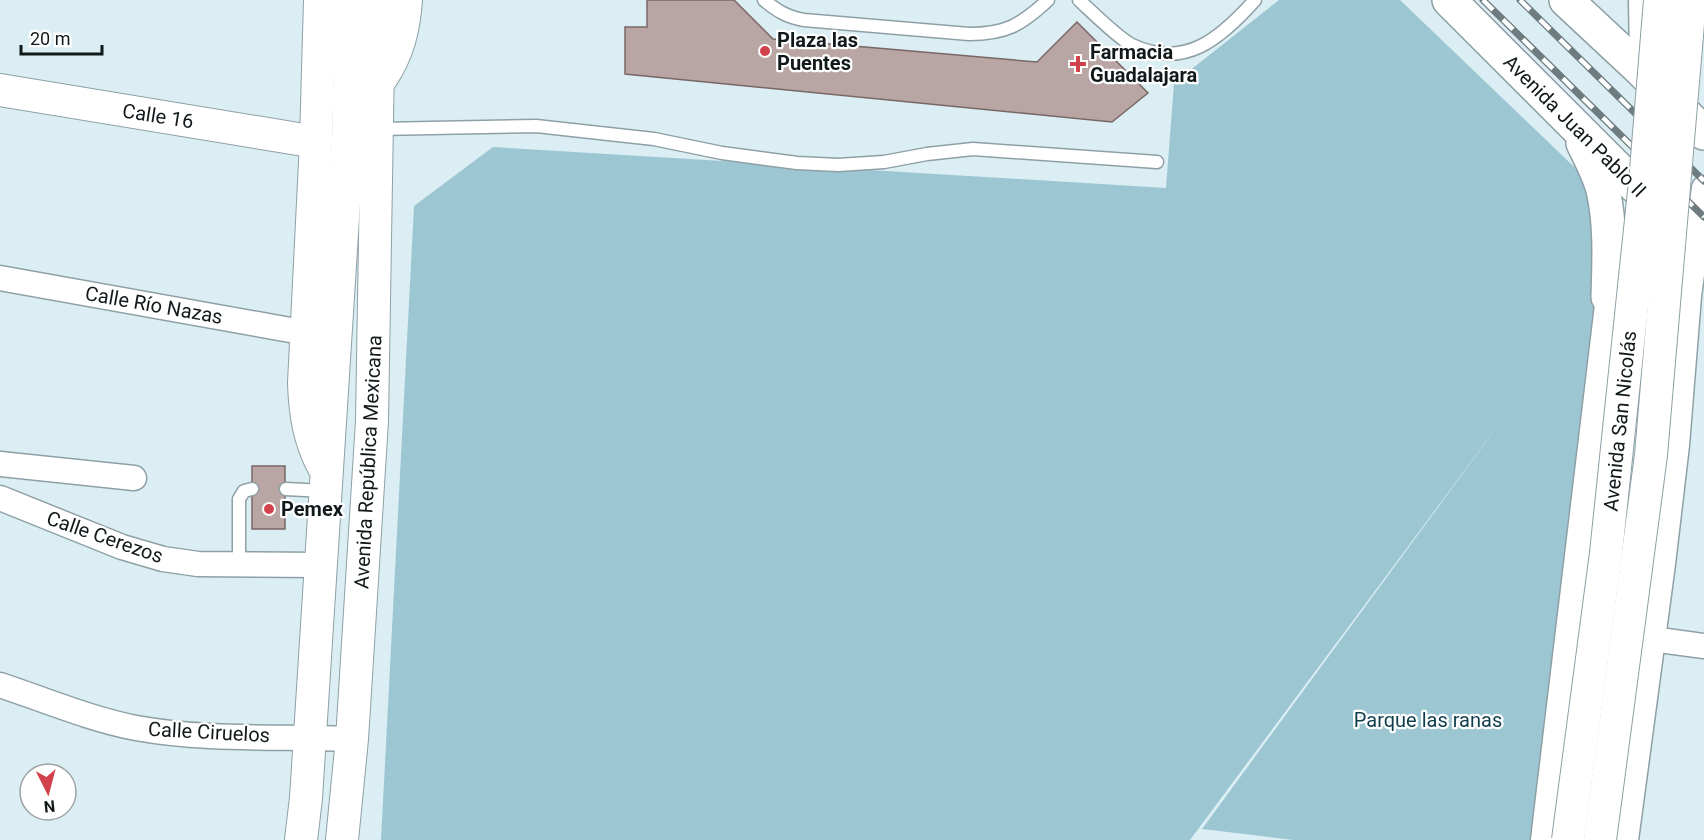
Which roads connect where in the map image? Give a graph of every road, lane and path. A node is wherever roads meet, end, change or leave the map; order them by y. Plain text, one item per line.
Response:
1 (320, 0) edge
2 (351, 0) edge
3 (379, 0) edge
4 (406, 0) edge
5 (764, 0) edge
6 (1048, 0) edge
7 (1079, 0) edge
8 (1255, 0) edge
9 (1449, 0) edge
10 (1566, 0) edge
11 (1690, 0) edge
12 (1647, 1) edge
13 (1704, 24) edge
14 (1641, 70) junction
15 (378, 83) junction
16 (0, 90) edge
17 (1576, 128) junction
18 (378, 129) junction
19 (1704, 133) edge
20 (316, 142) junction
21 (1157, 162) dead end
22 (1704, 182) edge
23 (1634, 185) junction
24 (1704, 188) edge
25 (1700, 245) edge
26 (0, 278) edge
27 (1612, 281) junction
28 (1696, 302) edge
29 (307, 333) junction
30 (0, 464) edge
31 (134, 478) dead end
32 (326, 482) junction
33 (252, 489) dead end
34 (286, 489) dead end
35 (0, 498) edge
36 (239, 565) junction
37 (320, 565) junction
38 (1653, 639) junction
39 (1704, 646) edge
40 (0, 685) edge
41 (309, 737) junction
42 (352, 739) junction
43 (301, 840) edge
44 (342, 840) edge
45 (1543, 840) edge
46 (1568, 840) edge
47 (1600, 840) edge
48 (1626, 840) edge

1 - 20 street, Avenida República Mexicana
2 - 32 street, Avenida República Mexicana
3 - 15 street, Avenida República Mexicana
4 - 15 street
5 - 6 lane
7 - 8 lane
9 - 17 main road, Avenida Juan Pablo II
10 - 14 main road
11 - 47 street, Avenida San Nicolás, bridge
12 - 13 street
12 - 14 street
12 - 46 street, Avenida San Nicolás, bridge
14 - 19 main road
14 - 23 street
15 - 18 street, Avenida República Mexicana
16 - 20 street, Calle 16
17 - 23 main road, Avenida Juan Pablo II
17 - 27 main road
18 - 21 lane
18 - 42 street, Avenida República Mexicana
20 - 29 street, Avenida República Mexicana
22 - 23 street
23 - 25 main road, Avenida Juan Pablo II
23 - 27 street
24 - 25 street
25 - 28 street
26 - 29 street, Calle Río Nazas
27 - 28 street
27 - 45 street
28 - 38 street
29 - 32 street, Avenida República Mexicana
30 - 31 street
32 - 34 lane
32 - 37 street, Avenida República Mexicana
33 - 36 lane
35 - 36 street, Calle Cerezos
36 - 37 street, Calle Cerezos
37 - 41 street, Avenida República Mexicana
38 - 39 street
38 - 48 street
40 - 41 street, Calle Ciruelos
41 - 42 street, Calle Ciruelos
41 - 43 street, Avenida República Mexicana
42 - 44 street, Avenida República Mexicana

